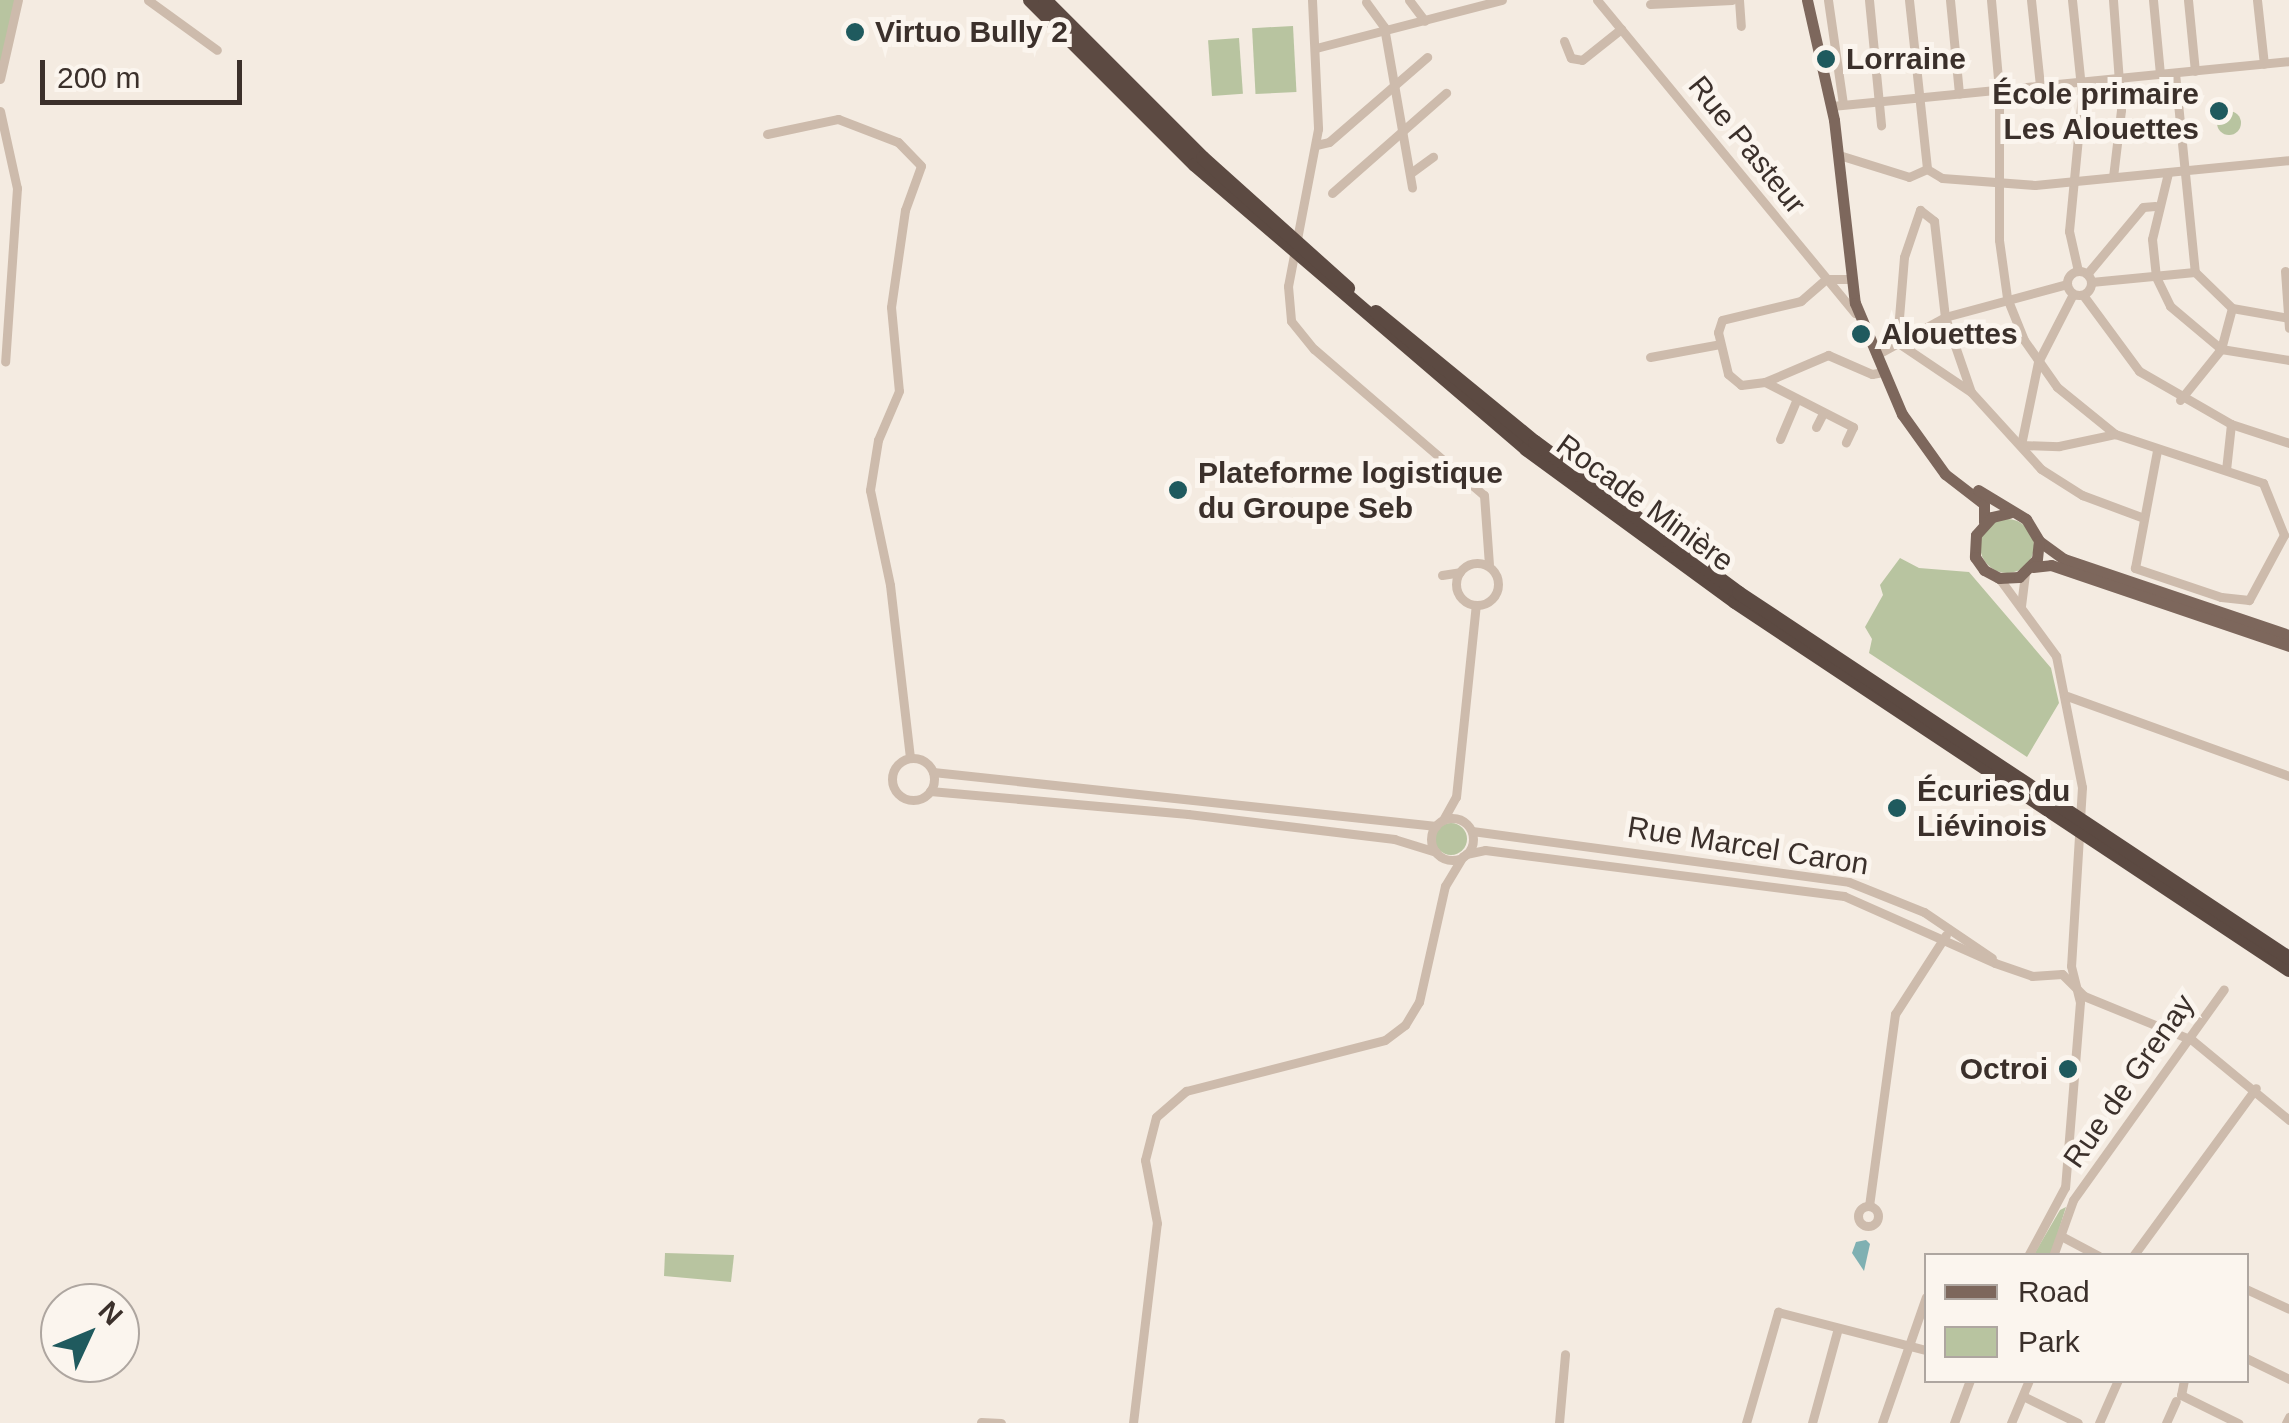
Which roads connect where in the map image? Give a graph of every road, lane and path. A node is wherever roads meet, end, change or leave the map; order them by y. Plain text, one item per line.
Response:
1 (18, 0) edge
2 (148, 0) edge
3 (1030, 0) edge
4 (1045, 0) edge
5 (1312, 0) edge
6 (1409, 0) edge
7 (1500, 0) edge
8 (1598, 0) edge
9 (1736, 0) edge
10 (1807, 0) edge
11 (1828, 0) edge
12 (1869, 0) edge
13 (1909, 0) edge
14 (1950, 0) edge
15 (1991, 0) edge
16 (2031, 0) edge
17 (2072, 0) edge
18 (2112, 0) edge
19 (2152, 0) edge
20 (2188, 0) edge
21 (2257, 0) edge
22 (1366, 2) edge
23 (1650, 4) dead end
24 (1424, 21) junction
25 (1741, 26) dead end
26 (1621, 30) junction
27 (1384, 31) junction
28 (1564, 41) dead end
29 (1316, 48) junction
30 (217, 50) dead end
31 (1427, 57) dead end
32 (2289, 61) edge
33 (2264, 64) junction
34 (2195, 71) junction
35 (2175, 73) junction
36 (2160, 74) junction
37 (2120, 78) junction
38 (0, 80) edge
39 (2080, 82) junction
40 (1394, 86) junction
41 (2040, 86) junction
42 (2000, 90) junction
43 (1446, 93) dead end
44 (1959, 94) junction
45 (1918, 98) junction
46 (1879, 101) junction
47 (1837, 105) junction
48 (0, 111) edge
49 (1881, 125) dead end
50 (1403, 131) junction
51 (767, 134) dead end
52 (1316, 145) junction
53 (1839, 155) junction
54 (1433, 157) dead end
55 (2289, 160) edge
56 (1927, 169) junction
57 (2186, 171) junction
58 (1412, 172) junction
59 (2168, 173) junction
60 (2113, 177) junction
61 (2071, 182) junction
62 (2000, 184) junction
63 (1412, 188) dead end
64 (1332, 193) dead end
65 (2155, 206) junction
66 (2285, 271) dead end
67 (2195, 272) junction
68 (2085, 276) junction
69 (2156, 277) junction
70 (1826, 279) junction
71 (1851, 284) junction
72 (2074, 291) junction
73 (1837, 292) junction
74 (2007, 298) junction
75 (2232, 308) junction
76 (1945, 317) junction
77 (1860, 318) junction
78 (2288, 318) edge
79 (2289, 328) edge
80 (1897, 342) junction
81 (1720, 344) junction
82 (2221, 349) junction
83 (1876, 355) junction
84 (1650, 358) dead end
85 (2289, 360) edge
86 (6, 362) dead end
87 (2038, 362) junction
88 (1883, 372) junction
89 (1765, 382) junction
90 (1971, 392) junction
91 (2180, 400) junction
92 (1796, 401) junction
93 (1823, 414) junction
94 (2231, 424) junction
95 (1816, 427) dead end
96 (2115, 434) junction
97 (1780, 439) dead end
98 (1846, 442) dead end
99 (2289, 443) edge
100 (2020, 444) junction
101 (2156, 451) junction
102 (1936, 463) junction
103 (2226, 470) junction
104 (2009, 513) junction
105 (2144, 518) junction
106 (1984, 522) junction
107 (2286, 535) edge
108 (2039, 541) junction
109 (1488, 543) junction
110 (1477, 562) junction
111 (1489, 564) junction
112 (2029, 570) junction
113 (1998, 578) junction
114 (1476, 605) junction
115 (2020, 609) junction
116 (2289, 635) edge
117 (2289, 646) edge
118 (2068, 696) junction
119 (910, 758) junction
120 (933, 772) junction
121 (2289, 776) edge
122 (930, 791) junction
123 (1456, 797) junction
124 (2065, 810) junction
125 (1464, 821) junction
126 (1439, 823) junction
127 (2091, 827) junction
128 (1472, 831) junction
129 (1438, 854) junction
130 (1465, 855) junction
131 (1849, 882) junction
132 (1445, 886) junction
133 (1844, 896) junction
134 (1950, 928) junction
135 (2239, 934) junction
136 (1943, 940) junction
137 (2289, 956) edge
138 (1999, 962) junction
139 (2071, 966) junction
140 (2289, 970) edge
141 (2062, 974) junction
142 (2289, 982) edge
143 (2224, 988) dead end
144 (2078, 992) junction
145 (2192, 1040) junction
146 (2256, 1088) junction
147 (2289, 1120) edge
148 (2061, 1199) junction
149 (2073, 1200) junction
150 (1869, 1206) dead end
151 (2063, 1236) junction
152 (2030, 1253) edge
153 (2054, 1253) edge
154 (2093, 1253) edge
155 (2135, 1253) edge
156 (2249, 1290) edge
157 (1924, 1303) edge
158 (2289, 1310) edge
159 (1838, 1328) junction
160 (1909, 1346) junction
161 (1924, 1350) edge
162 (1566, 1354) dead end
163 (2249, 1359) edge
164 (2289, 1378) edge
165 (1969, 1383) edge
166 (2028, 1383) edge
167 (2117, 1383) edge
168 (2182, 1384) edge
169 (2023, 1396) junction
170 (2176, 1401) dead end
171 (982, 1422) edge
172 (1001, 1423) edge
173 (1132, 1423) edge
174 (1560, 1423) edge
175 (1746, 1423) edge
176 (1812, 1423) edge
177 (1882, 1423) edge
178 (1954, 1423) edge
179 (2010, 1423) edge
180 (2078, 1423) edge
181 (2099, 1423) edge
182 (2166, 1423) edge
183 (2238, 1423) edge

1 - 38 street
2 - 30 street
3 - 124 highway, Rocade Minière
4 - 124 highway, Rocade Minière
5 - 29 street
6 - 24 street
7 - 24 street
8 - 26 street, Rue Pasteur
9 - 23 street
9 - 25 street
10 - 47 main road
11 - 47 street
12 - 46 street
13 - 45 street
14 - 44 street
15 - 42 street
16 - 41 street
17 - 39 street
18 - 37 street
19 - 36 street
20 - 34 street
21 - 33 street
22 - 27 street
24 - 27 street
26 - 28 street
26 - 70 street, Rue Pasteur
27 - 29 street
27 - 40 street
29 - 52 street
31 - 40 street
32 - 33 street
33 - 34 street
34 - 35 street
35 - 36 street
35 - 57 street
36 - 37 street
37 - 39 street
37 - 60 street
39 - 41 street
39 - 61 street
40 - 50 street
40 - 52 street
41 - 42 street
42 - 44 street
42 - 62 street
43 - 50 street
44 - 45 street
45 - 46 street
45 - 56 street
46 - 47 street
46 - 49 street
47 - 53 main road
48 - 86 street
50 - 58 street
50 - 64 street
51 - 119 street
52 - 109 street
53 - 56 street
53 - 71 main road
54 - 58 street
55 - 57 street
56 - 62 street
57 - 59 street
57 - 67 street
58 - 63 street
59 - 60 street
59 - 65 street
60 - 61 street
61 - 62 street
61 - 68 street
62 - 74 street
65 - 68 street
65 - 69 street
66 - 78 street
67 - 69 street
67 - 75 street
68 - 69 street
68 - 72 street
68 - 72 street
69 - 82 street
70 - 71 street
70 - 73 street, Rue Pasteur
70 - 81 street
71 - 73 street
71 - 77 main road
72 - 74 street
72 - 87 street
72 - 91 street
73 - 77 street, Rue Pasteur
74 - 76 street
74 - 87 street
75 - 78 street
75 - 82 street
76 - 80 street
76 - 80 street
76 - 90 street
77 - 83 main road
78 - 79 street
80 - 83 street
80 - 90 street
81 - 84 street
81 - 89 street
82 - 85 street
82 - 91 street
83 - 88 main road
87 - 96 street
87 - 100 street
88 - 89 street
88 - 102 main road
89 - 92 street
90 - 100 street
91 - 94 street
92 - 93 street
92 - 97 street
93 - 95 street
93 - 98 street
94 - 99 street
94 - 103 street
96 - 100 street
96 - 101 street
100 - 105 street
101 - 103 street
101 - 105 street
102 - 104 main road
102 - 106 main road
103 - 107 street
104 - 106 main road
104 - 108 main road
105 - 107 street
106 - 113 main road
108 - 112 main road
108 - 116 main road
109 - 110 street
109 - 111 street
110 - 111 street
110 - 114 street
111 - 114 street
112 - 113 main road
112 - 115 street
112 - 117 main road
113 - 115 street
114 - 123 street
115 - 118 street
118 - 121 street
118 - 139 street
119 - 120 street
119 - 122 street
120 - 122 street
120 - 126 street
122 - 129 street
123 - 125 street
123 - 126 street
124 - 127 highway, Rocade Minière
125 - 126 street
125 - 128 street
126 - 129 street
127 - 135 highway, Rocade Minière
127 - 137 highway, Rocade Minière
128 - 130 street
128 - 131 street, Rue Marcel Caron
129 - 130 street, Rue Marcel Caron
129 - 132 street
130 - 132 street
130 - 133 street, Rue Marcel Caron
131 - 133 street
131 - 134 street, Rue Marcel Caron
132 - 173 street
133 - 136 street, Rue Marcel Caron
134 - 136 street
134 - 138 street, Rue Marcel Caron
135 - 140 highway, Rocade Minière
135 - 142 highway
136 - 138 street, Rue Marcel Caron
136 - 150 street
138 - 141 street, Rue Marcel Caron
139 - 141 street
139 - 144 street
141 - 144 street
143 - 145 street, Rue de Grenay
144 - 145 street
144 - 148 street
145 - 146 street
145 - 149 street, Rue de Grenay
146 - 147 street
146 - 155 street
148 - 149 street
148 - 152 street
149 - 151 street
151 - 153 street
151 - 154 street
156 - 158 street
157 - 160 street
159 - 160 street
159 - 175 street
159 - 176 street
160 - 161 street
160 - 177 street
162 - 174 street
163 - 164 street
165 - 178 street
166 - 169 street
167 - 181 street
168 - 183 street
169 - 179 street
169 - 180 street
170 - 182 street
171 - 172 street

